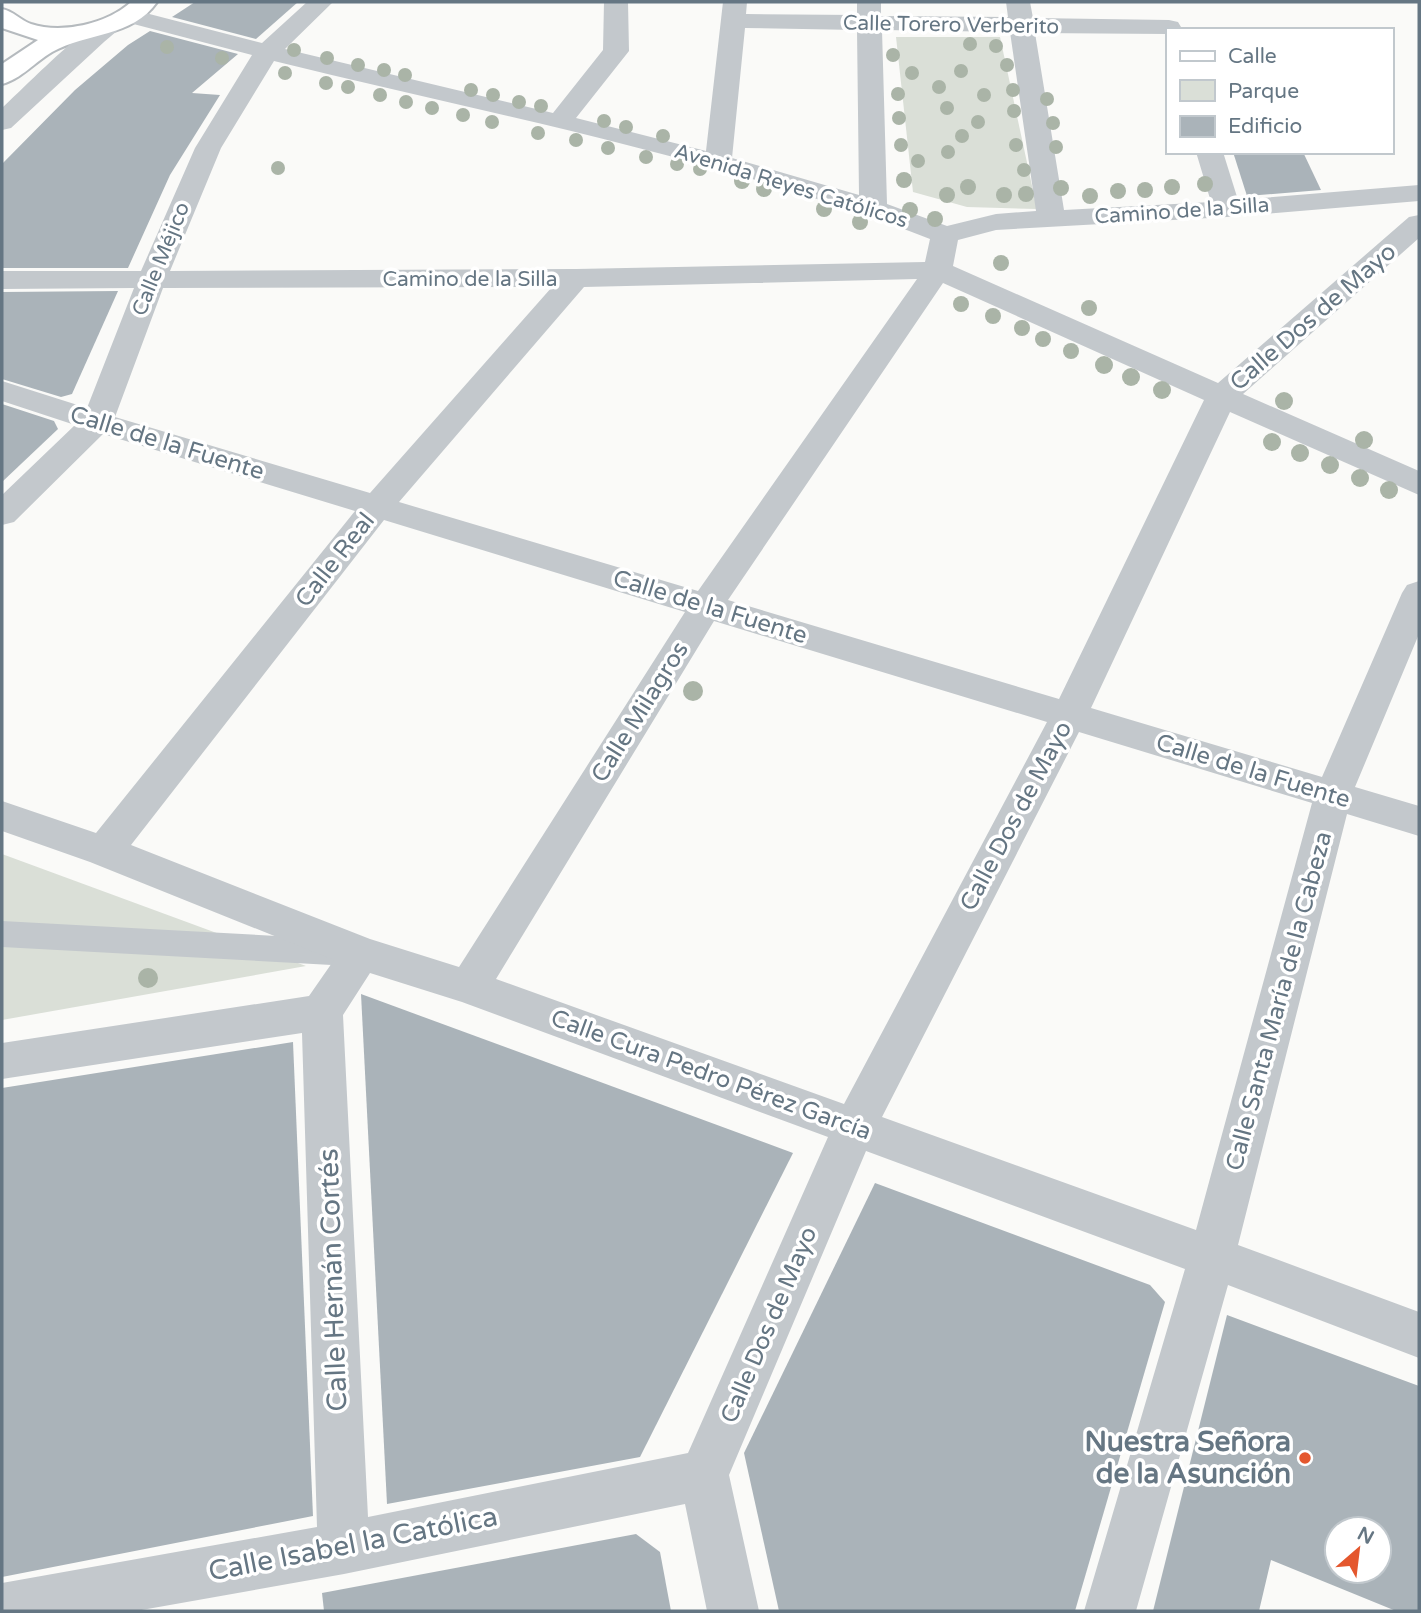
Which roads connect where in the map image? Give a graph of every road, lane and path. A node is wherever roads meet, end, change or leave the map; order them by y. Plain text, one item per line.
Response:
1 (321, 2) edge
2 (617, 2) edge
3 (1161, 2) edge
4 (735, 11) edge
5 (870, 13) edge
6 (129, 14) edge
7 (1020, 14) edge
8 (3, 21) edge
9 (1169, 28) edge
10 (79, 33) junction
11 (265, 53) junction
12 (2, 76) edge
13 (2, 122) edge
14 (559, 122) junction
15 (1210, 154) edge
16 (718, 162) junction
17 (1419, 193) edge
18 (873, 206) junction
19 (1227, 209) junction
20 (1051, 219) junction
21 (1419, 223) edge
22 (945, 235) junction
23 (938, 270) junction
24 (576, 278) junction
25 (2, 280) edge
26 (151, 281) junction
27 (2, 391) edge
28 (1221, 397) junction
29 (97, 422) junction
30 (1419, 484) edge
31 (377, 506) junction
32 (2, 514) edge
33 (1419, 593) edge
34 (706, 606) junction
35 (1069, 715) junction
36 (1333, 794) junction
37 (2, 816) edge
38 (1419, 821) edge
39 (104, 851) junction
40 (2, 934) edge
41 (361, 953) junction
42 (469, 987) junction
43 (322, 1012) junction
44 (2, 1061) edge
45 (854, 1127) junction
46 (1212, 1257) junction
47 (1419, 1335) edge
48 (704, 1475) junction
49 (344, 1548) junction
50 (2, 1609) edge
51 (733, 1611) edge
52 (1110, 1611) edge

1 - 11 street, Calle Méjico
2 - 14 street
3 - 9 street
4 - 5 street, Calle Torero Verberito
4 - 16 street
5 - 7 street, Calle Torero Verberito
5 - 18 street
6 - 10 main road
6 - 11 street, Avenida Reyes Católicos
6 - 13 street
7 - 9 street, Calle Torero Verberito
7 - 20 street
8 - 10 main road
10 - 12 main road
11 - 14 street, Avenida Reyes Católicos
11 - 26 street, Calle Méjico
14 - 16 street, Avenida Reyes Católicos
15 - 19 street
16 - 18 street, Avenida Reyes Católicos
17 - 19 street, Camino de la Silla
18 - 22 street, Avenida Reyes Católicos
19 - 20 street, Camino de la Silla
20 - 22 street, Camino de la Silla
21 - 28 street, Calle Dos de Mayo
22 - 23 street
23 - 24 street, Camino de la Silla
23 - 28 street
23 - 34 street, Calle Milagros
24 - 26 street, Camino de la Silla
24 - 31 street, Calle Real
25 - 26 street, Camino de la Silla
26 - 29 street, Calle Méjico
27 - 29 street, Calle de la Fuente
28 - 30 street
28 - 35 street, Calle Dos de Mayo
29 - 31 street, Calle de la Fuente
29 - 32 street, Calle Méjico
31 - 34 street, Calle de la Fuente
31 - 39 street, Calle Real
33 - 36 street, Calle Santa María de la Cabeza
34 - 35 street, Calle de la Fuente
34 - 42 street, Calle Milagros
35 - 36 street, Calle de la Fuente
35 - 45 street, Calle Dos de Mayo
36 - 38 street, Calle de la Fuente
36 - 46 street, Calle Santa María de la Cabeza
37 - 39 street, Calle Cura Pedro Pérez García
39 - 41 street, Calle Cura Pedro Pérez García
40 - 41 street
41 - 42 street, Calle Cura Pedro Pérez García
41 - 43 street
42 - 45 street, Calle Cura Pedro Pérez García
43 - 44 street
43 - 49 street, Calle Hernán Cortés
45 - 46 street, Calle Cura Pedro Pérez García
45 - 48 street, Calle Dos de Mayo
46 - 47 street, Calle Cura Pedro Pérez García
46 - 52 street, Calle Santa María de la Cabeza
48 - 49 street, Calle Isabel la Católica
48 - 51 street
49 - 50 street, Calle Isabel la Católica

